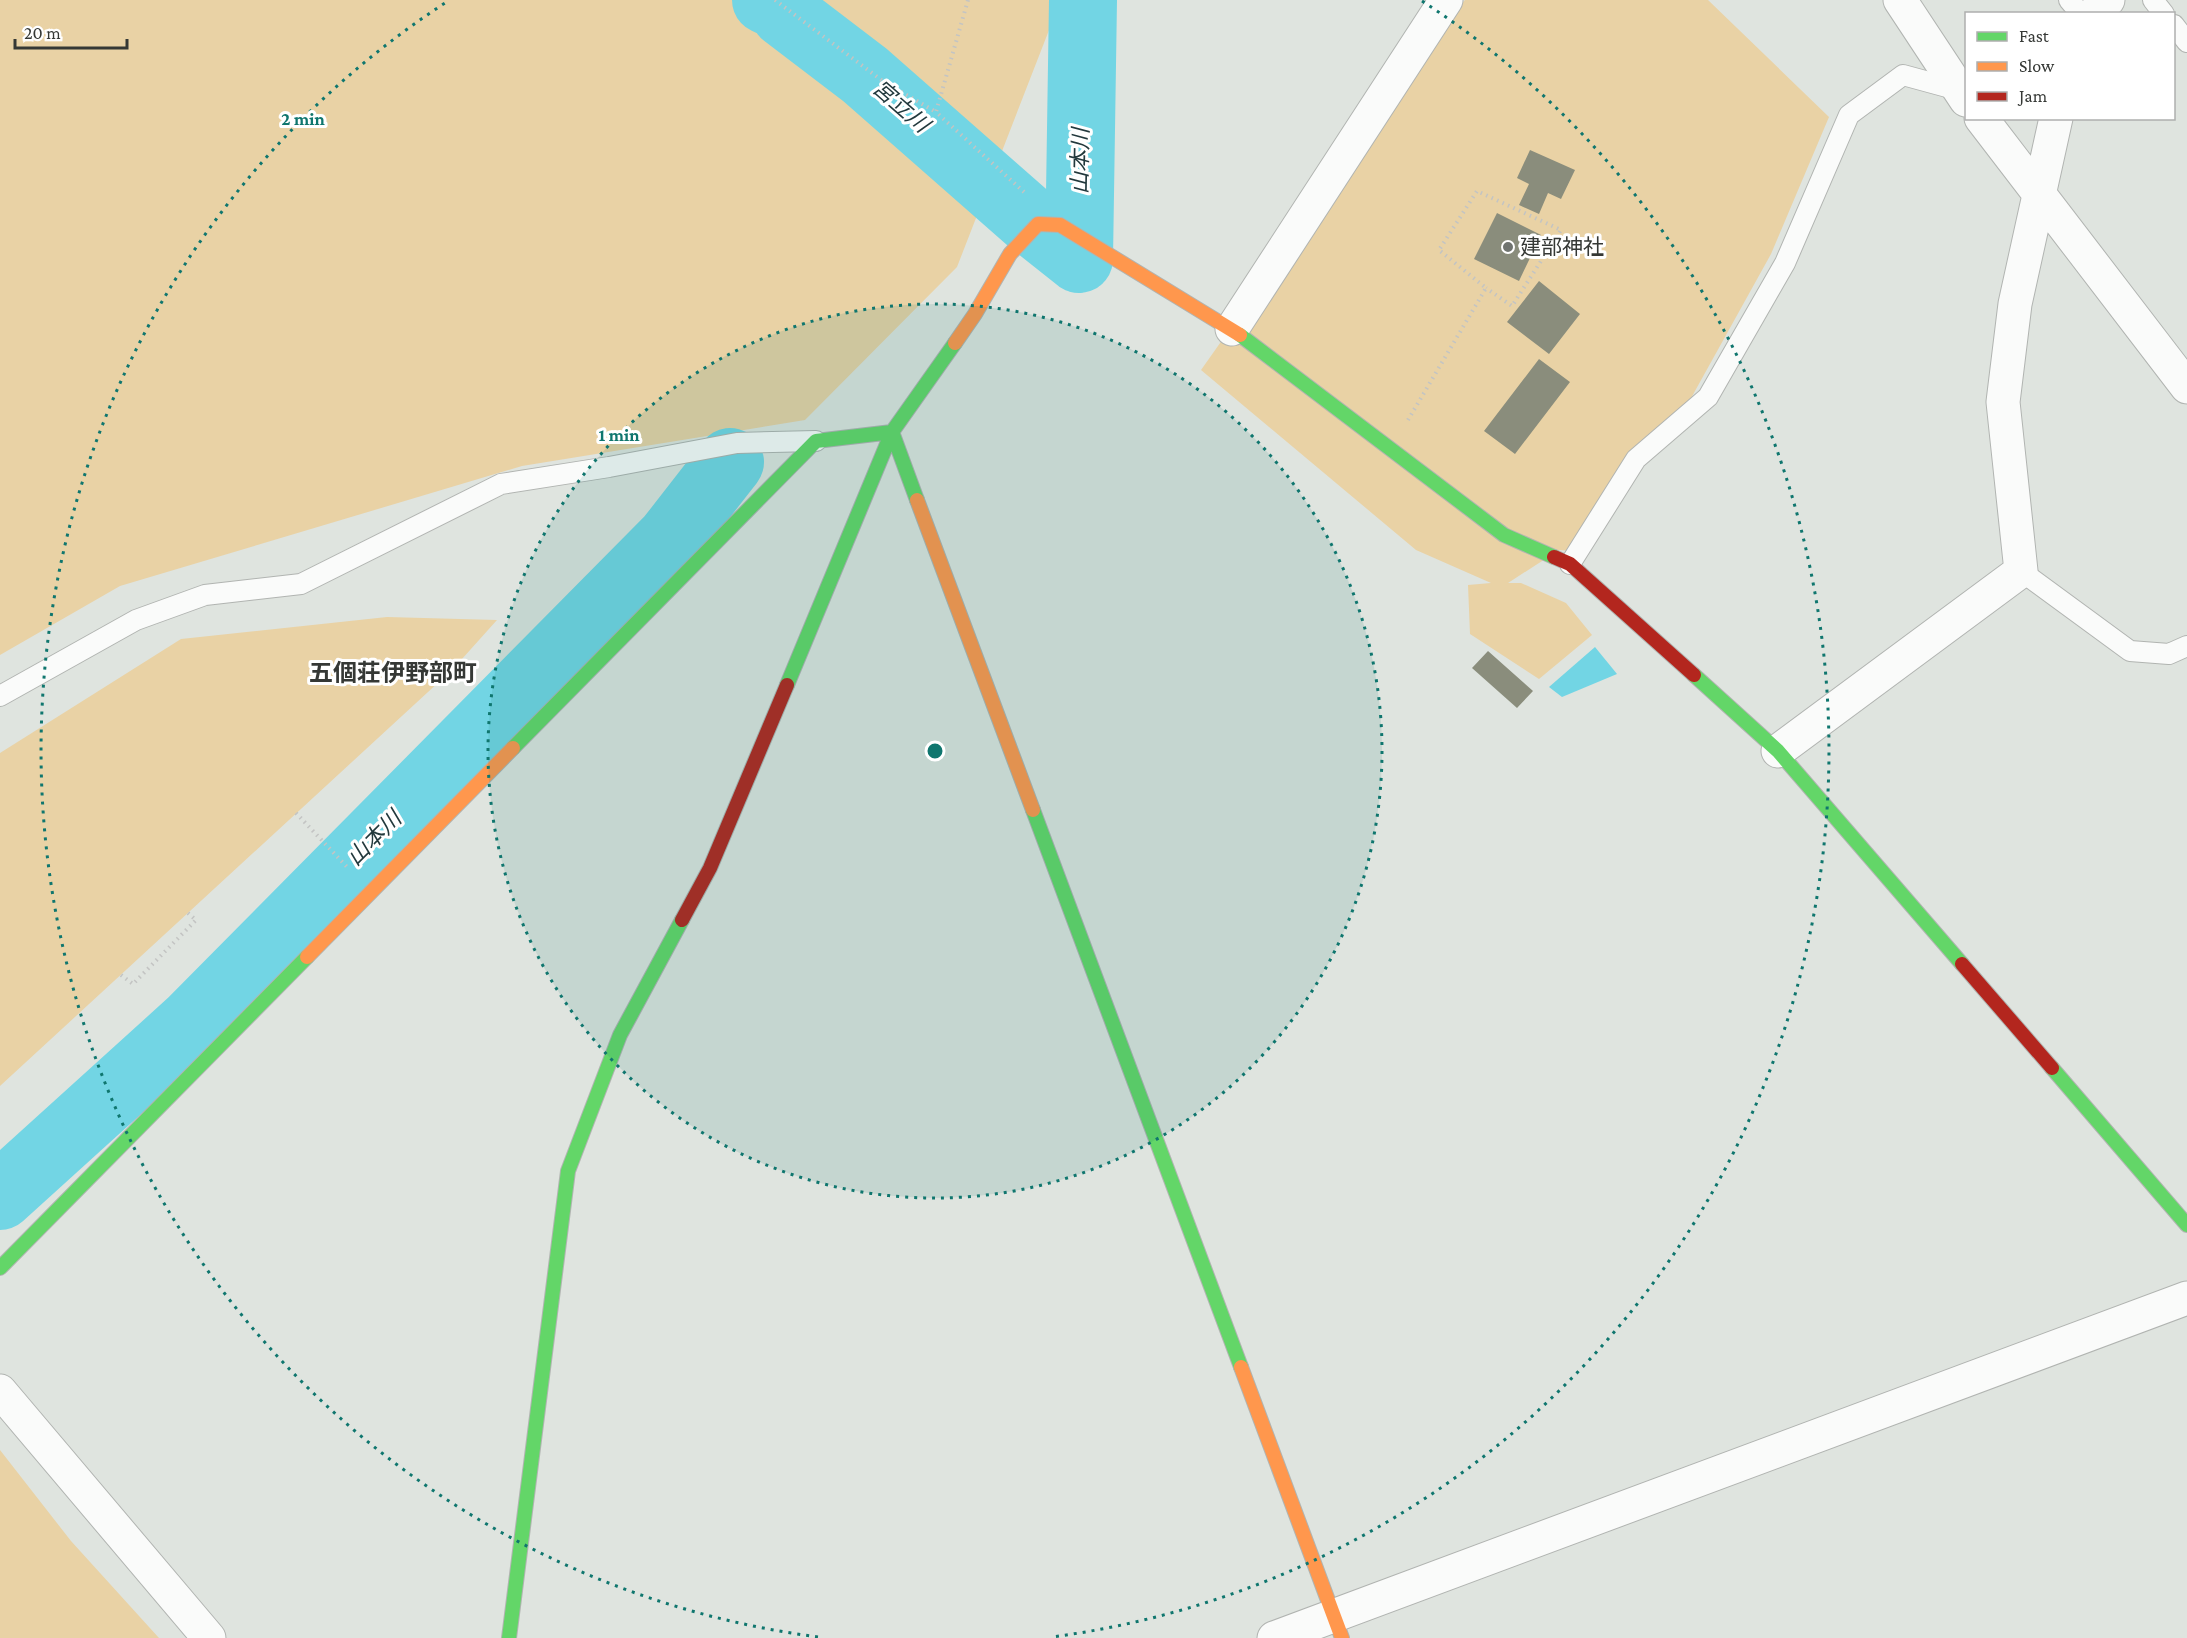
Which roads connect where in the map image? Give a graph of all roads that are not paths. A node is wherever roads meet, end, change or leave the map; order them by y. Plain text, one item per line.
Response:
1 (1446, 0) edge
2 (1900, 0) edge
3 (2069, 0) edge
4 (2108, 0) edge
5 (2153, 0) edge
6 (2079, 12) edge
7 (2095, 12) edge
8 (2162, 12) edge
9 (2175, 26) edge
10 (2187, 42) edge
11 (1962, 95) edge
12 (1983, 120) edge
13 (2056, 120) edge
14 (2038, 193) junction
15 (1232, 329) junction
16 (2187, 387) edge
17 (892, 432) junction
18 (816, 441) junction
19 (1570, 564) junction
20 (2021, 571) junction
21 (2187, 646) edge
22 (0, 696) edge
23 (1778, 751) junction
24 (2187, 1225) edge
25 (0, 1268) edge
26 (2187, 1298) edge
27 (0, 1390) edge
28 (1338, 1627) edge
29 (209, 1638) edge
30 (509, 1638) edge
31 (1274, 1638) edge

1 - 15 street
2 - 11 street
3 - 6 lane
4 - 7 street
5 - 8 lane
9 - 10 lane
11 - 19 lane
12 - 14 street
13 - 14 street
14 - 16 street
14 - 20 street
15 - 17 street
15 - 19 street
17 - 18 street
17 - 28 street
17 - 30 street
18 - 22 lane
18 - 25 street
19 - 23 street
20 - 21 lane
20 - 23 street
23 - 24 street
26 - 28 street
27 - 29 street
28 - 31 street

